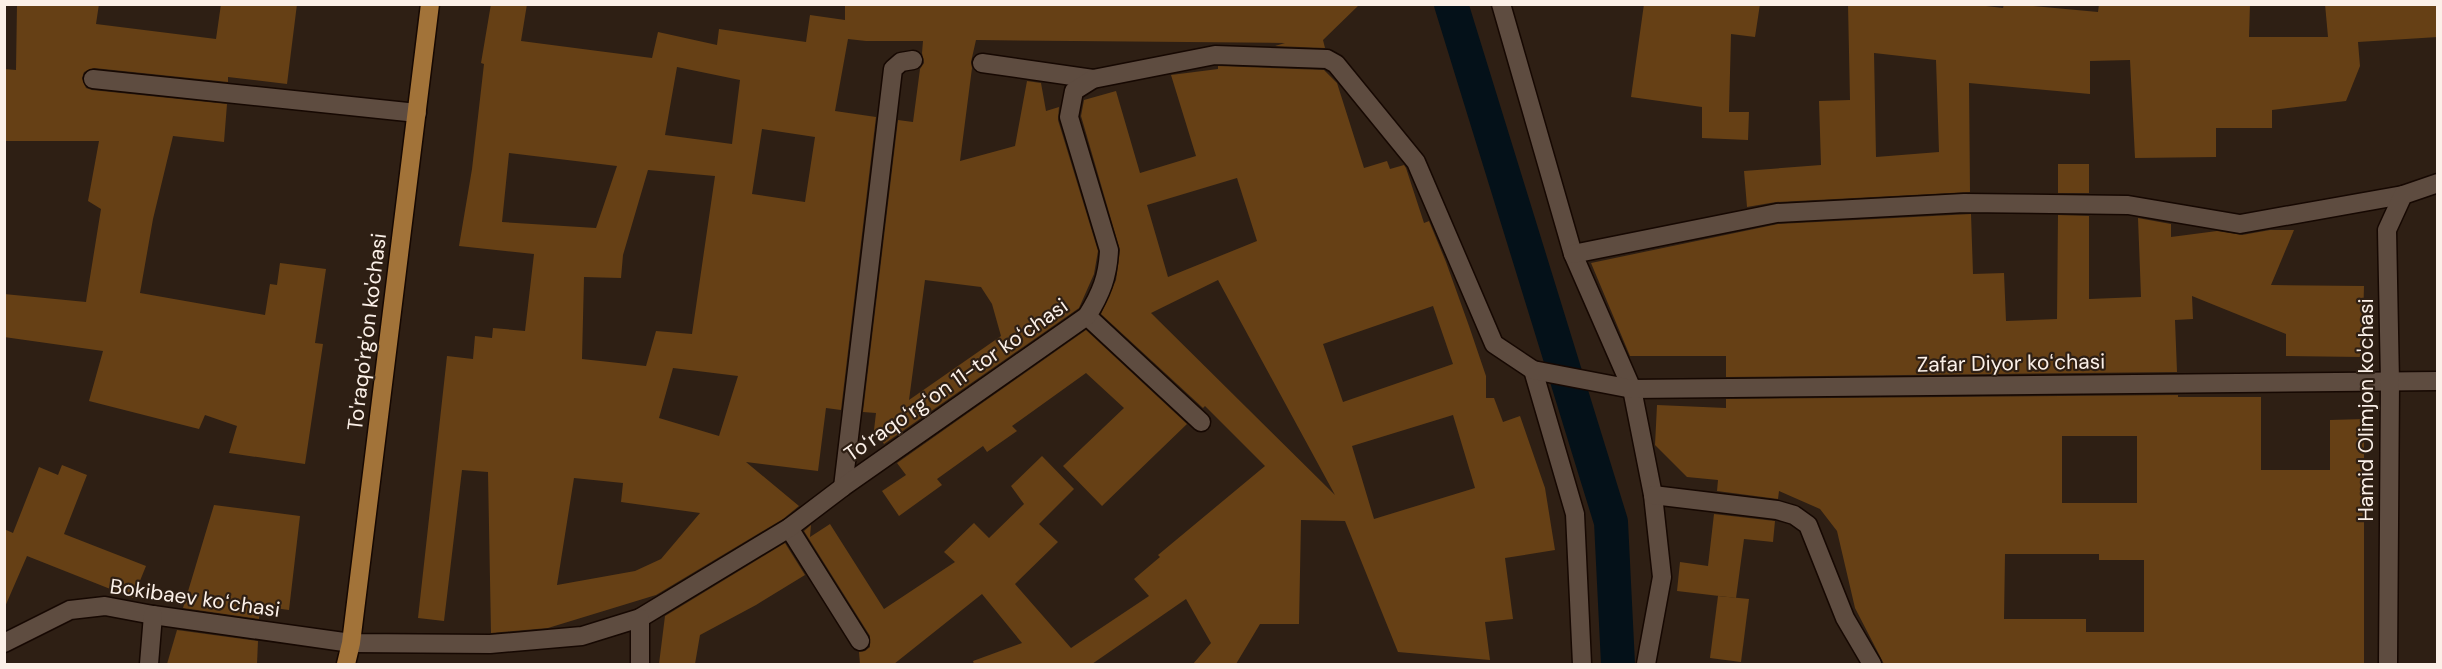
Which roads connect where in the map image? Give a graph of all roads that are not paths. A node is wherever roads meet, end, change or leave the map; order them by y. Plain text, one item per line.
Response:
1 (430, 4) edge
2 (1501, 4) edge
3 (913, 60) dead end
4 (982, 63) dead end
5 (93, 79) dead end
6 (1093, 79) junction
7 (417, 113) junction
8 (2438, 183) edge
9 (2403, 195) junction
10 (1574, 254) junction
11 (1087, 316) junction
12 (1535, 369) junction
13 (2438, 381) edge
14 (2390, 382) junction
15 (1632, 389) junction
16 (1201, 422) dead end
17 (843, 487) junction
18 (1653, 495) junction
19 (789, 528) junction
20 (153, 615) junction
21 (640, 618) junction
22 (860, 641) dead end
23 (4, 643) edge
24 (351, 643) junction
25 (149, 664) edge
26 (346, 664) edge
27 (639, 664) edge
28 (1582, 664) edge
29 (1646, 664) edge
30 (1872, 664) edge
31 (2388, 664) edge

1 - 7 main road, To'raqo'rg'on ko'chasi
2 - 10 street
3 - 17 street
4 - 6 street
5 - 7 street
6 - 11 street, Toʻraqoʻrgʻon 11-tor koʻchasi
6 - 12 street
7 - 24 main road, To'raqo'rg'on ko'chasi
8 - 9 street
9 - 10 street
9 - 14 street, Hamid Olimjon ko'chasi
10 - 15 street
11 - 16 street
11 - 17 street, Toʻraqoʻrgʻon 11-tor koʻchasi
12 - 15 street
12 - 28 street
13 - 14 street, Zafar Diyor koʻchasi
14 - 15 street, Zafar Diyor koʻchasi
14 - 31 street, Hamid Olimjon ko'chasi
15 - 18 street
17 - 19 street, Toʻraqoʻrgʻon 11-tor koʻchasi
18 - 29 street
18 - 30 street
19 - 21 street, Toʻraqoʻrgʻon 11-tor koʻchasi
19 - 22 street
20 - 23 street, Bokibaev koʻchasi
20 - 24 street, Bokibaev koʻchasi
20 - 25 street
21 - 24 street, Toʻraqoʻrgʻon 11-tor koʻchasi
21 - 27 street
24 - 26 main road, To'raqo'rg'on ko'chasi

